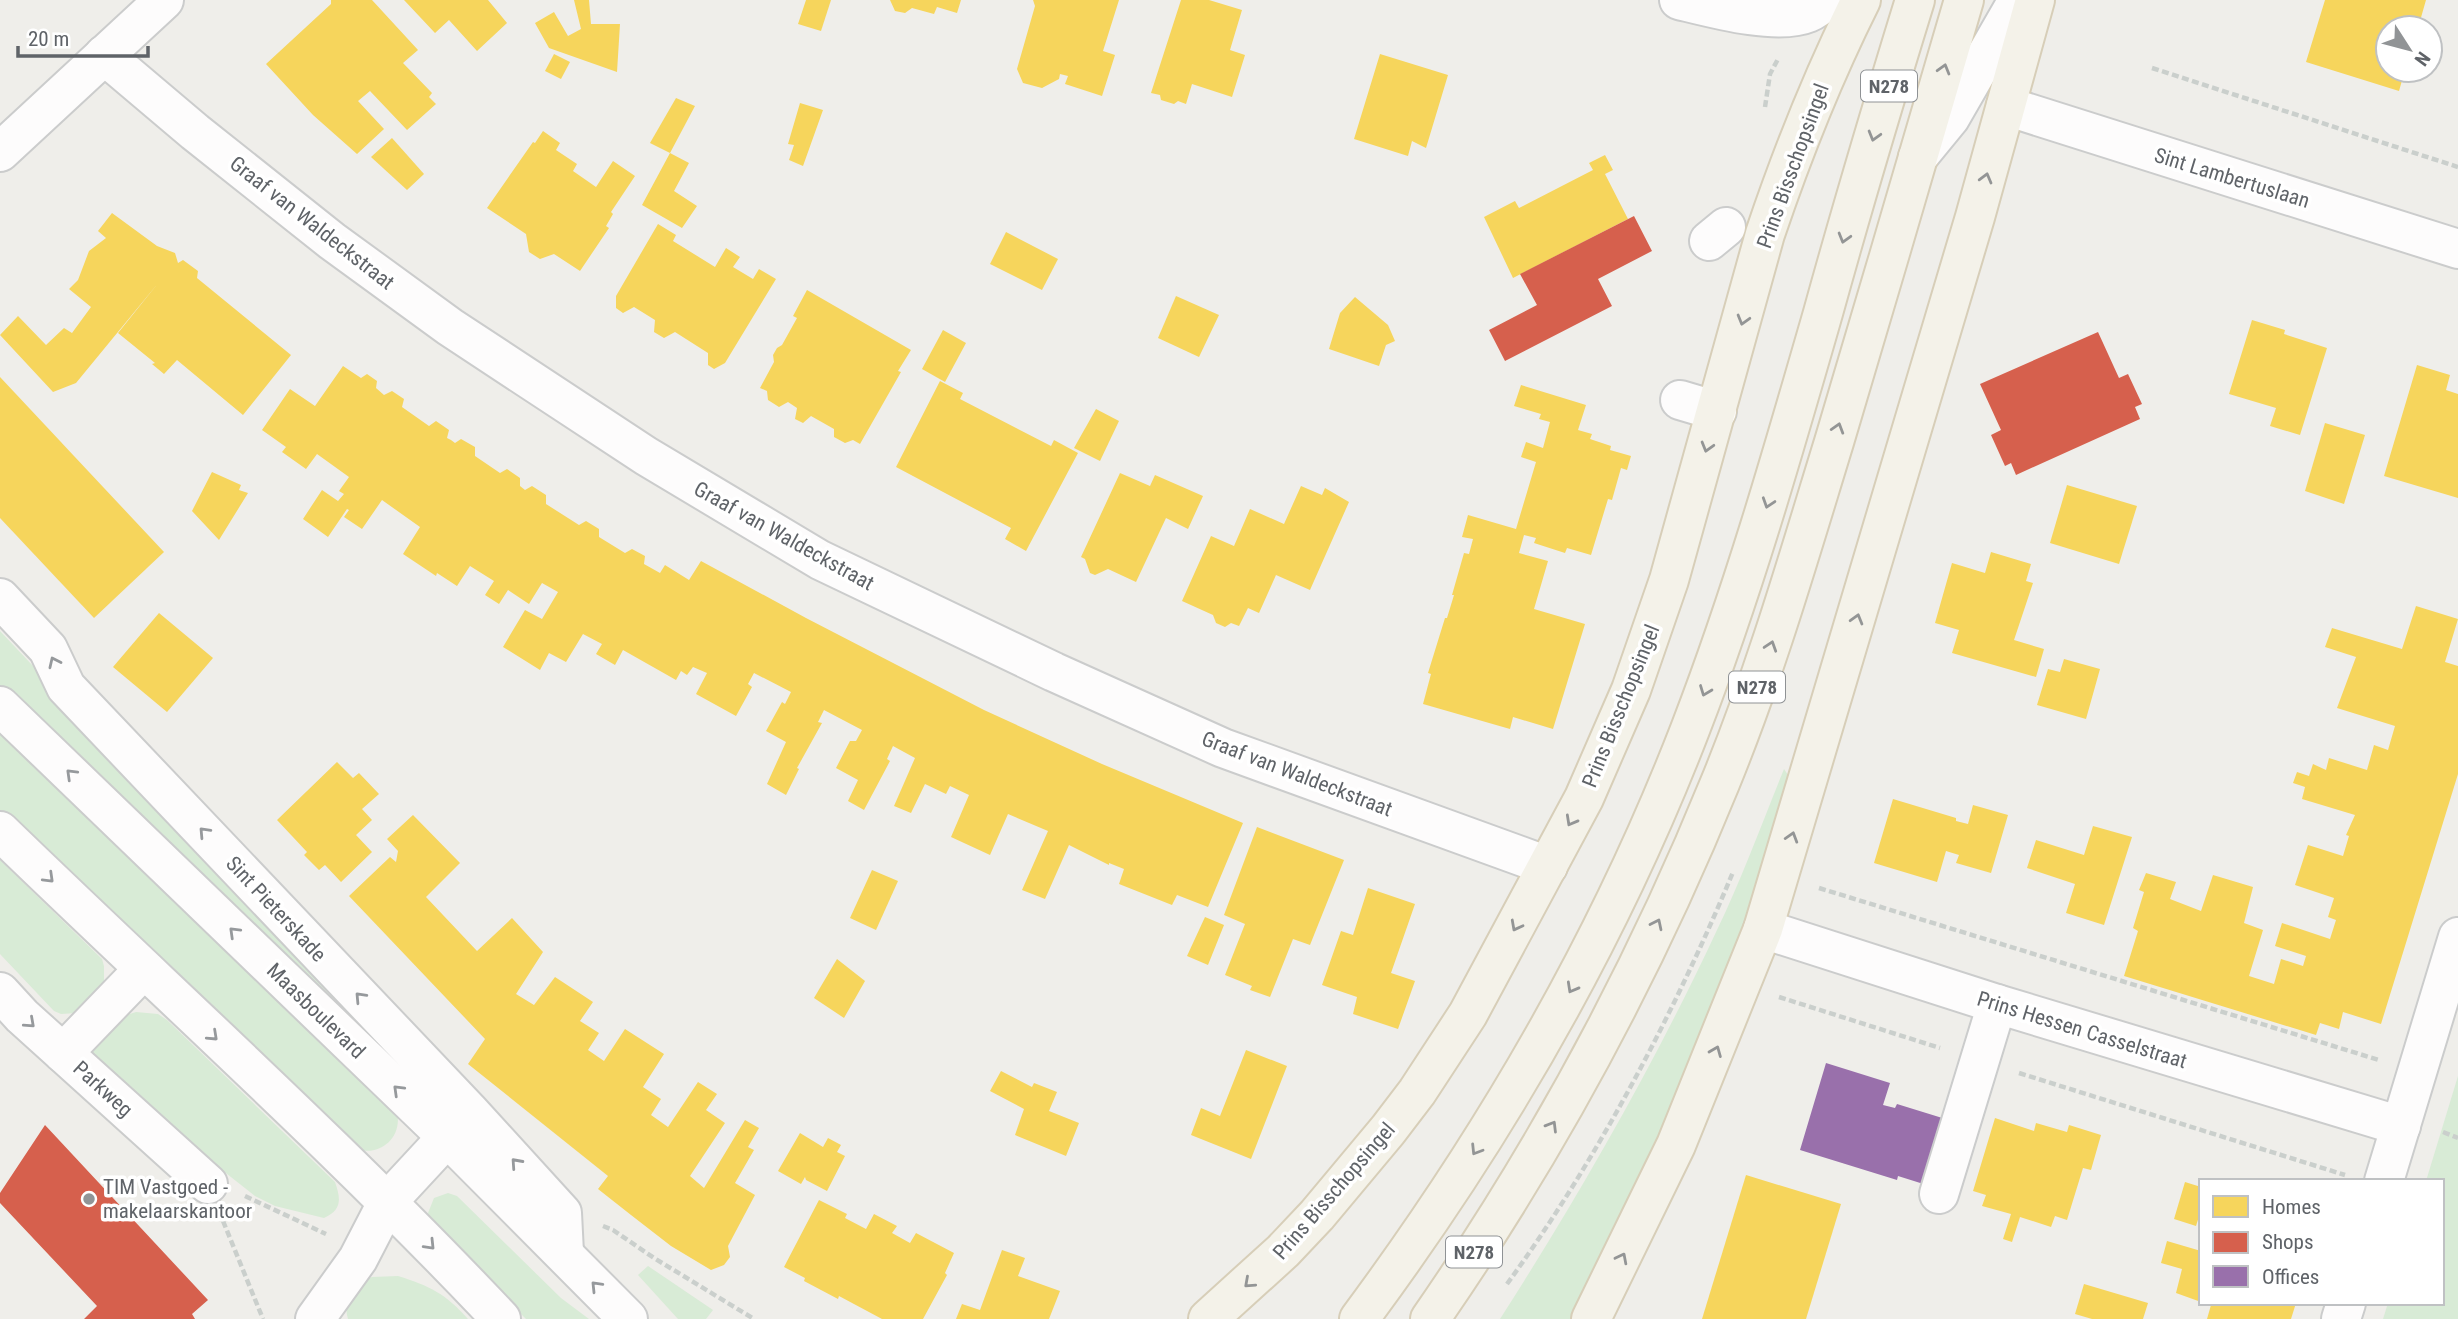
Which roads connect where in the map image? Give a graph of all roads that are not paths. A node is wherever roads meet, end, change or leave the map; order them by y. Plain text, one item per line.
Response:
1 (164, 0) edge
2 (1679, 0) edge
3 (1861, 0) edge
4 (1915, 0) edge
5 (1964, 0) edge
6 (2018, 0) edge
7 (2035, 0) edge
8 (1811, 8) edge
9 (104, 55) junction
10 (2006, 106) junction
11 (0, 152) edge
12 (1917, 158) junction
13 (2458, 248) edge
14 (1680, 400) dead end
15 (1717, 411) junction
16 (0, 598) edge
17 (0, 706) edge
18 (0, 831) edge
19 (1548, 866) junction
20 (1763, 929) junction
21 (2458, 937) edge
22 (144, 970) junction
23 (0, 992) edge
24 (1997, 1004) junction
25 (62, 1053) junction
26 (459, 1125) junction
27 (2401, 1126) junction
28 (2367, 1179) edge
29 (1939, 1194) dead end
30 (213, 1197) road end
31 (388, 1201) junction
32 (564, 1253) junction
33 (318, 1317) edge
34 (501, 1319) edge
35 (628, 1319) edge
36 (1208, 1319) edge
37 (1359, 1319) edge
38 (1430, 1319) edge
39 (1591, 1319) edge

1 - 9 street
2 - 8 street
3 -> 15 main road, Prins Bisschopsingel
4 -> 37 main road, N278
12 -> 5 main road, N278
6 - 12 street
7 - 10 main road
9 - 11 street
9 - 19 street, Graaf van Waldeckstraat
10 - 13 street, Sint Lambertuslaan
20 -> 10 main road
38 -> 12 main road, N278
14 - 15 street
15 -> 19 main road, Prins Bisschopsingel
26 -> 16 street, Sint Pieterskade
26 -> 17 street, Maasboulevard
18 -> 22 street
19 -> 36 main road, Prins Bisschopsingel
20 - 24 street, Prins Hessen Casselstraat
39 -> 20 main road
21 - 27 street
22 - 25 street
22 -> 31 street
23 -> 25 street, Parkweg
24 - 27 street, Prins Hessen Casselstraat
24 - 29 street
25 - 30 street, Parkweg
26 - 31 street
26 - 32 street, Maasboulevard
32 -> 26 street, Sint Pieterskade
27 - 28 street
31 - 33 street
31 -> 34 street
35 -> 32 street, Maasboulevard

